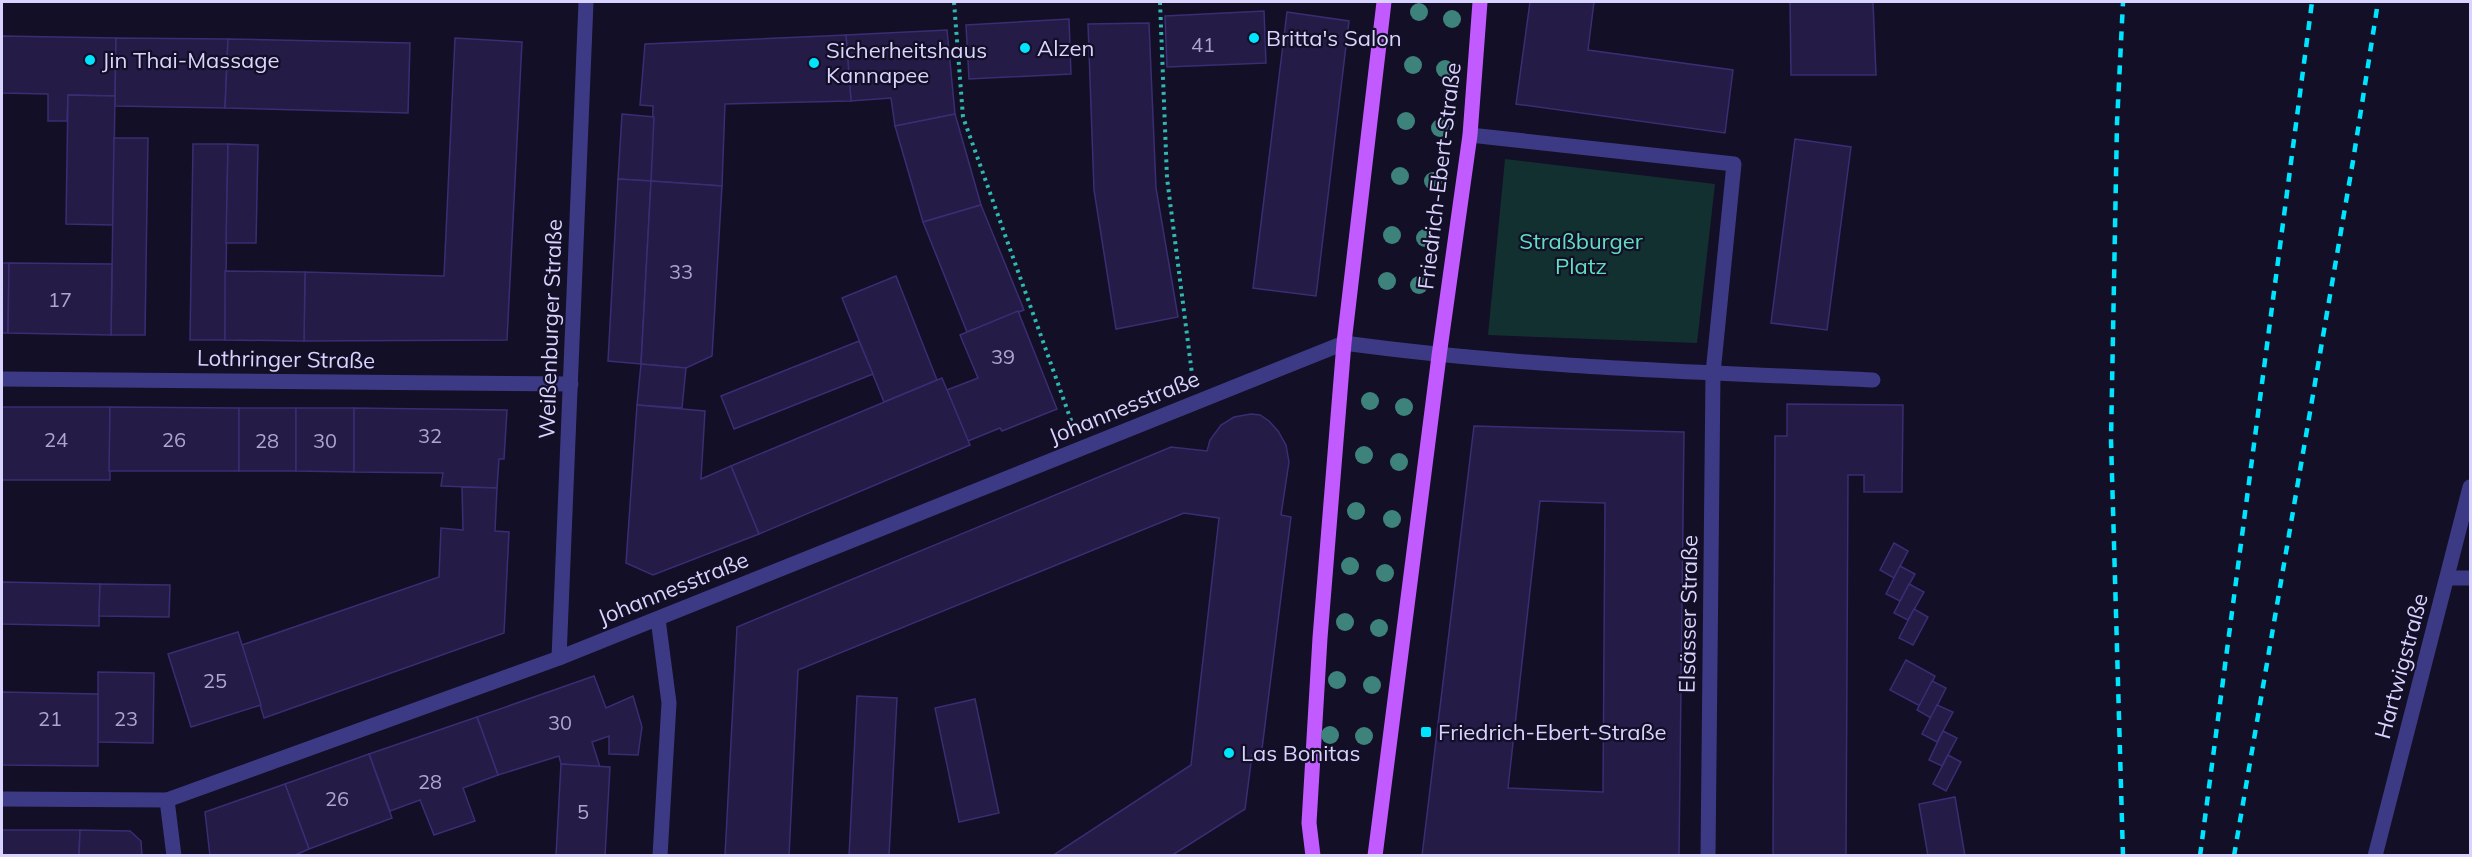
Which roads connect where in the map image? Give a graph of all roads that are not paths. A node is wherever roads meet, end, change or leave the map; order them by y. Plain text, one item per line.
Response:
1 (586, 2) edge
2 (1384, 2) edge
3 (1480, 2) edge
4 (1470, 135) junction
5 (1344, 344) junction
6 (1438, 356) junction
7 (1713, 373) junction
8 (2, 379) edge
9 (1873, 380) dead end
10 (571, 384) junction
11 (2470, 487) edge
12 (2447, 578) junction
13 (2470, 578) edge
14 (658, 619) junction
15 (559, 658) junction
16 (2, 800) edge
17 (167, 800) junction
18 (174, 855) edge
19 (660, 855) edge
20 (1313, 855) edge
21 (1375, 855) edge
22 (1708, 855) edge
23 (2374, 855) edge

1 - 10 street, Weißenburger Straße
2 - 5 main road
3 - 4 main road, Friedrich-Ebert-Straße
4 - 6 main road, Friedrich-Ebert-Straße
4 - 7 street
5 - 6 street
5 - 14 street, Johannesstraße
5 - 20 main road
6 - 7 street
6 - 21 main road, Friedrich-Ebert-Straße
7 - 9 street
7 - 22 street, Elsässer Straße
8 - 10 street, Lothringer Straße
10 - 15 street, Weißenburger Straße
11 - 12 street, Hartwigstraße
12 - 13 street
12 - 23 street, Hartwigstraße
14 - 15 street, Johannesstraße
14 - 19 street
15 - 17 street, Johannesstraße
16 - 17 street, Johannesstraße
17 - 18 street

